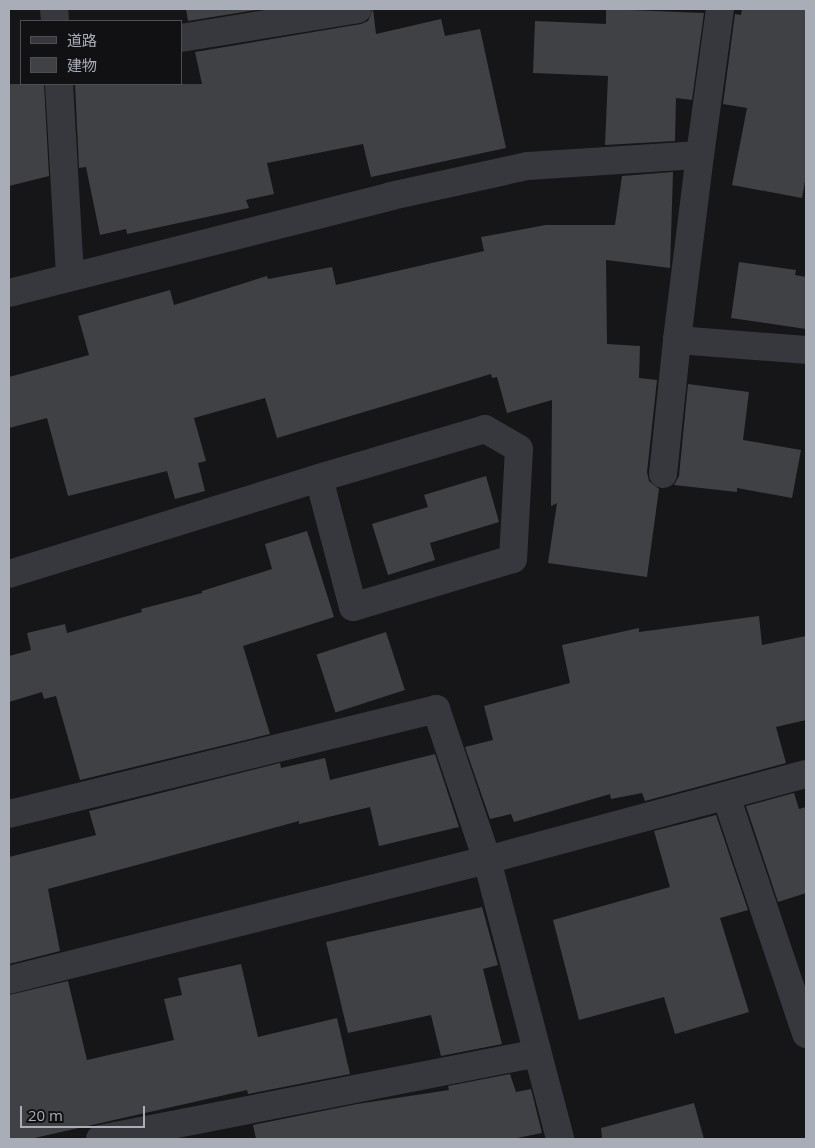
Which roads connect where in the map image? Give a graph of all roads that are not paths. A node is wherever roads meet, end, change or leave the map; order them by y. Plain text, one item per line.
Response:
1 (358, 9) edge
2 (720, 9) edge
3 (182, 38) edge
4 (59, 85) edge
5 (700, 155) junction
6 (70, 277) junction
7 (9, 293) edge
8 (677, 340) junction
9 (806, 350) edge
10 (663, 474) dead end
11 (319, 478) junction
12 (9, 574) edge
13 (806, 774) edge
14 (726, 796) junction
15 (9, 814) edge
16 (487, 860) junction
17 (9, 980) edge
18 (806, 1034) edge
19 (538, 1053) junction
20 (100, 1139) edge
21 (560, 1139) edge

1 - 3 street
2 - 5 street
4 - 6 street
5 - 6 street
5 - 8 street
6 - 7 street
8 - 9 street
8 - 10 street
11 - 11 street
11 - 12 street
13 - 14 street
14 - 16 street
14 - 18 street
15 - 16 street
16 - 17 street
16 - 19 street
19 - 20 street
19 - 21 street

